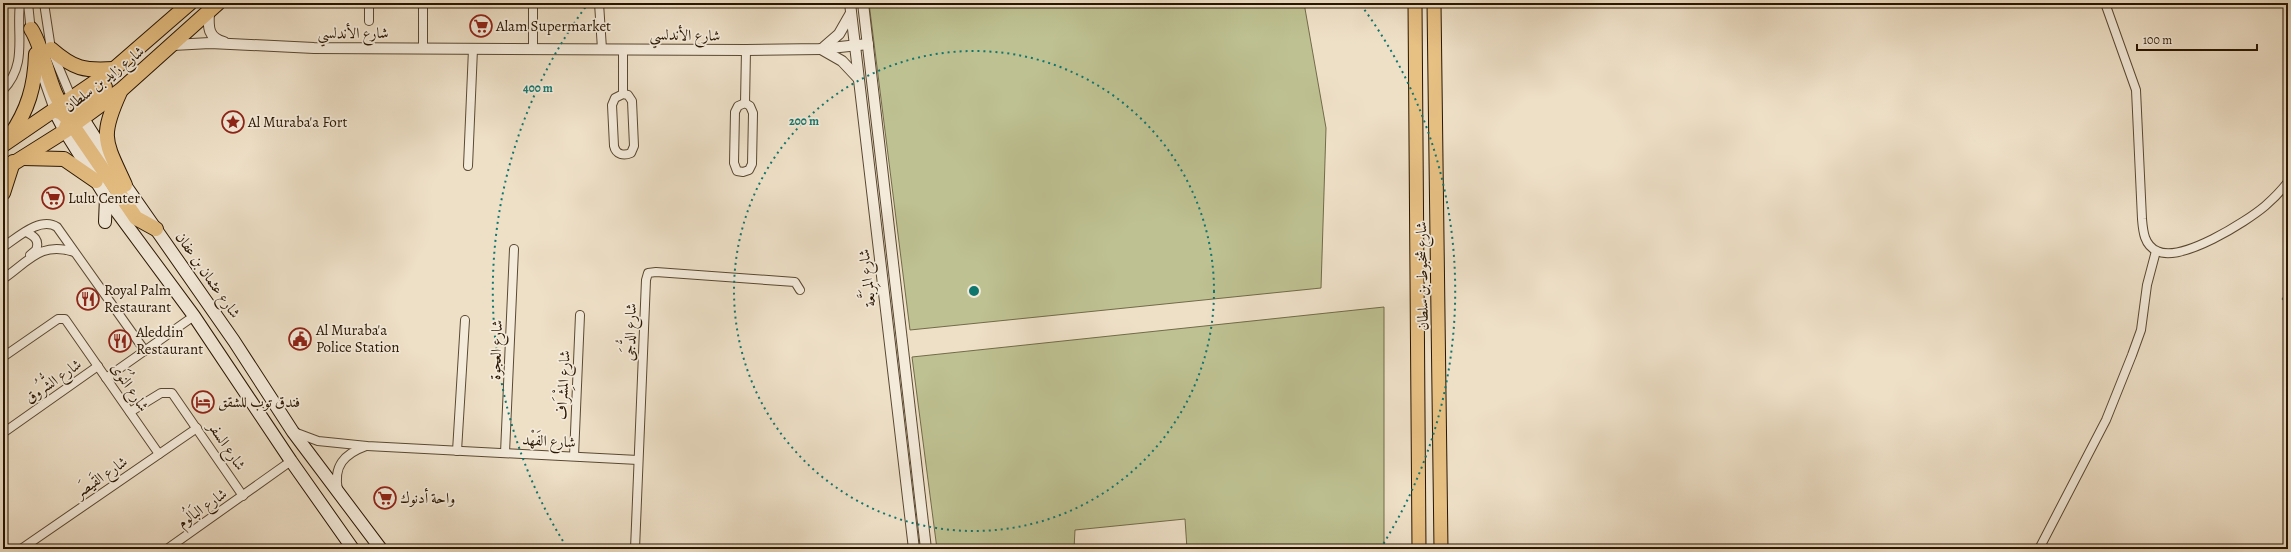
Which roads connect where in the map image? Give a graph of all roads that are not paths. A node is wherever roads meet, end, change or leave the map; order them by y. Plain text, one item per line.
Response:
1 (20, 3) edge
2 (28, 3) edge
3 (44, 3) edge
4 (190, 3) edge
5 (369, 3) edge
6 (424, 3) edge
7 (533, 3) edge
8 (599, 3) edge
9 (863, 3) edge
10 (1416, 3) edge
11 (1434, 3) edge
12 (2105, 3) edge
13 (213, 8) edge
14 (850, 8) edge
15 (369, 21) dead end
16 (31, 29) junction
17 (147, 42) junction
18 (234, 44) junction
19 (173, 45) junction
20 (869, 47) junction
21 (855, 48) junction
22 (50, 49) junction
23 (423, 49) junction
24 (473, 49) junction
25 (533, 49) junction
26 (602, 49) junction
27 (624, 49) junction
28 (820, 49) junction
29 (746, 50) junction
30 (36, 54) junction
31 (114, 69) junction
32 (858, 79) junction
33 (3, 90) edge
34 (121, 90) junction
35 (623, 94) junction
36 (745, 103) junction
37 (68, 115) junction
38 (4, 144) edge
39 (9, 164) edge
40 (468, 166) dead end
41 (96, 180) junction
42 (2288, 182) edge
43 (125, 185) junction
44 (3, 193) edge
45 (106, 197) junction
46 (106, 222) dead end
47 (156, 229) junction
48 (26, 232) junction
49 (3, 247) edge
50 (514, 249) dead end
51 (2156, 251) junction
52 (74, 252) junction
53 (6, 277) edge
54 (800, 290) dead end
55 (580, 315) dead end
56 (194, 316) junction
57 (465, 320) dead end
58 (145, 351) junction
59 (3, 357) edge
60 (98, 366) junction
61 (106, 378) junction
62 (130, 412) junction
63 (197, 428) junction
64 (293, 432) junction
65 (3, 433) edge
66 (367, 446) junction
67 (457, 451) junction
68 (505, 453) junction
69 (159, 454) junction
70 (574, 456) junction
71 (638, 460) junction
72 (291, 461) junction
73 (338, 491) junction
74 (243, 496) junction
75 (1419, 536) junction
76 (179, 546) edge
77 (21, 549) edge
78 (167, 549) edge
79 (353, 549) edge
80 (380, 549) edge
81 (635, 549) edge
82 (914, 549) edge
83 (926, 549) edge
84 (1415, 549) edge
85 (1419, 549) edge
86 (1441, 549) edge
87 (2039, 549) edge

1 - 33 street
2 - 16 street, شارع عثمان بن عفان
3 - 22 street, شارع عثمان بن عفان
4 - 17 highway, شارع زايد بن سلطان
5 - 15 street
6 - 23 street
7 - 25 street
8 - 26 street
9 - 20 street, شارع المِرَبَّعة
10 - 75 main road, شارع شخبوط بن سلطان
11 - 86 main road, شارع شخبوط بن سلطان
12 - 51 street
13 - 18 street, شارع الأندلسي
13 - 19 highway, شارع زايد بن سلطان
14 - 21 street, شارع المِرَبَّعة
14 - 28 street
16 - 30 street, شارع عثمان بن عفان
16 - 37 highway
17 - 31 highway, شارع زايد بن سلطان
17 - 37 highway
18 - 19 street, شارع الأندلسي
18 - 23 street, شارع الأندلسي
19 - 34 highway, شارع زايد بن سلطان
20 - 21 street, شارع الأندلسي
20 - 83 street, شارع المِرَبَّعة
21 - 28 street, شارع الأندلسي
21 - 32 street, شارع المِرَبَّعة
22 - 31 highway
22 - 37 street, شارع عثمان بن عفان
23 - 24 street, شارع الأندلسي
24 - 25 street, شارع الأندلسي
24 - 40 street
25 - 26 street, شارع الأندلسي
26 - 27 street, شارع الأندلسي
27 - 29 street, شارع الأندلسي
27 - 35 street
28 - 29 street, شارع الأندلسي
28 - 32 street
29 - 36 street
30 - 37 street, شارع عثمان بن عفان
30 - 38 highway
31 - 37 highway, شارع زايد بن سلطان
32 - 82 street, شارع المِرَبَّعة
34 - 37 highway, شارع زايد بن سلطان
34 - 43 highway
35 - 35 street
36 - 36 street
37 - 38 highway, شارع زايد بن سلطان
37 - 39 highway, شارع زايد بن سلطان
37 - 41 main road, شارع عثمان بن عفان
37 - 43 main road, شارع عثمان بن عفان
37 - 47 highway
39 - 41 highway
39 - 44 highway
41 - 45 main road, شارع عثمان بن عفان
42 - 51 street
43 - 47 main road, شارع عثمان بن عفان
45 - 46 main road
45 - 56 main road, شارع عثمان بن عفان
47 - 64 main road, شارع عثمان بن عفان
48 - 49 street
48 - 52 street
48 - 53 street
50 - 68 street, شارع العجوة
51 - 87 street
52 - 53 street
52 - 58 street
54 - 71 street, شارع الدُّجَى
55 - 70 street, شارع المِشْرَاف
56 - 58 street
56 - 72 main road, شارع عثمان بن عفان
57 - 67 street
58 - 61 street
59 - 60 street, شارع النُوَى
60 - 61 street, شارع النُوَى
60 - 65 street, شارع الشُّرُوق
61 - 62 street, شارع النُوَى
62 - 63 street, شارع السفر
62 - 69 street, شارع النُوَى
63 - 69 street, شارع القَيصَر
63 - 74 street, شارع السفر
64 - 66 street, شارع الفَهْد
64 - 73 main road, شارع عثمان بن عفان
66 - 67 street, شارع الفَهْد
66 - 73 street, شارع الفَهْد
67 - 68 street, شارع الفَهْد
68 - 70 street, شارع الفَهْد
69 - 77 street, شارع القَيصَر
70 - 71 street, شارع الفَهْد
71 - 81 street, شارع الدُّجَى
72 - 74 street, شارع البَالُوم
72 - 79 main road, شارع عثمان بن عفان
73 - 80 main road, شارع عثمان بن عفان
74 - 76 street, شارع البَالُوم
75 - 84 street
75 - 85 main road, شارع شخبوط بن سلطان
76 - 78 street, شارع البَالُوم

